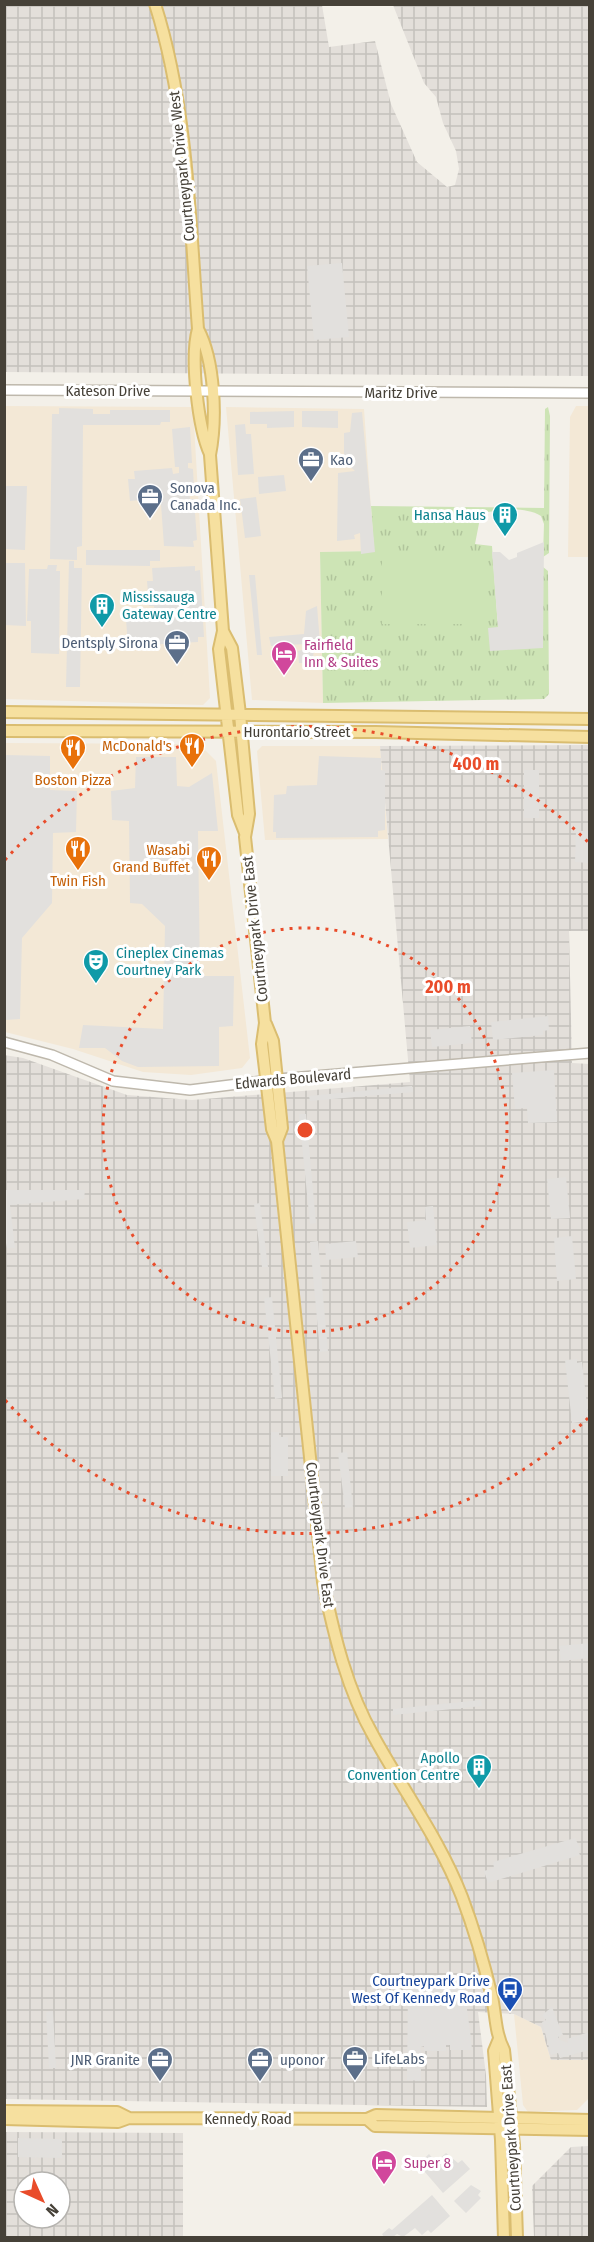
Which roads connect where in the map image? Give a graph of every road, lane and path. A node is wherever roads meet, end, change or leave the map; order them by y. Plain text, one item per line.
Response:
1 (155, 4) edge
2 (198, 329) junction
3 (4, 390) edge
4 (198, 392) junction
5 (212, 392) junction
6 (590, 393) edge
7 (210, 455) junction
8 (223, 631) junction
9 (4, 712) edge
10 (226, 714) junction
11 (240, 714) junction
12 (590, 719) edge
13 (4, 731) edge
14 (228, 732) junction
15 (242, 732) junction
16 (590, 737) edge
17 (245, 834) junction
18 (4, 1042) edge
19 (590, 1053) edge
20 (272, 1080) junction
21 (499, 2039) junction
22 (4, 2110) edge
23 (129, 2118) junction
24 (4, 2119) edge
25 (590, 2120) edge
26 (500, 2123) junction
27 (511, 2123) junction
28 (590, 2130) edge
29 (504, 2238) edge
30 (518, 2238) edge

1 - 2 main road, Courtneypark Drive West
2 - 4 main road, Courtneypark Drive West
2 - 5 main road, Courtneypark Drive West
3 - 4 street, Kateson Drive
4 - 5 street, Kateson Drive
4 - 7 main road, Courtneypark Drive West
5 - 6 street, Maritz Drive
5 - 7 main road, Courtneypark Drive West
7 - 8 main road, Courtneypark Drive West
8 - 10 main road, Courtneypark Drive West
8 - 11 main road, Courtneypark Drive West
9 - 10 main road, Hurontario Street
10 - 11 main road, Hurontario Street
10 - 14 main road, Courtneypark Drive West
11 - 12 main road, Hurontario Street
11 - 15 main road, Courtneypark Drive West
13 - 14 main road, Hurontario Street
14 - 15 main road, Hurontario Street
14 - 17 main road, Courtneypark Drive East
15 - 16 main road, Hurontario Street
15 - 17 main road, Courtneypark Drive East
17 - 20 main road, Courtneypark Drive East
18 - 20 street, Edwards Boulevard
19 - 20 street, Edwards Boulevard
20 - 21 main road, Courtneypark Drive East
21 - 26 main road, Courtneypark Drive East
21 - 27 main road, Courtneypark Drive East
22 - 23 main road, Kennedy Road
23 - 24 main road, Kennedy Road
23 - 26 main road, Kennedy Road
25 - 27 main road, Kennedy Road
26 - 27 main road, Kennedy Road
26 - 29 main road, Courtneypark Drive East
27 - 28 main road, Kennedy Road
27 - 30 main road, Courtneypark Drive East

